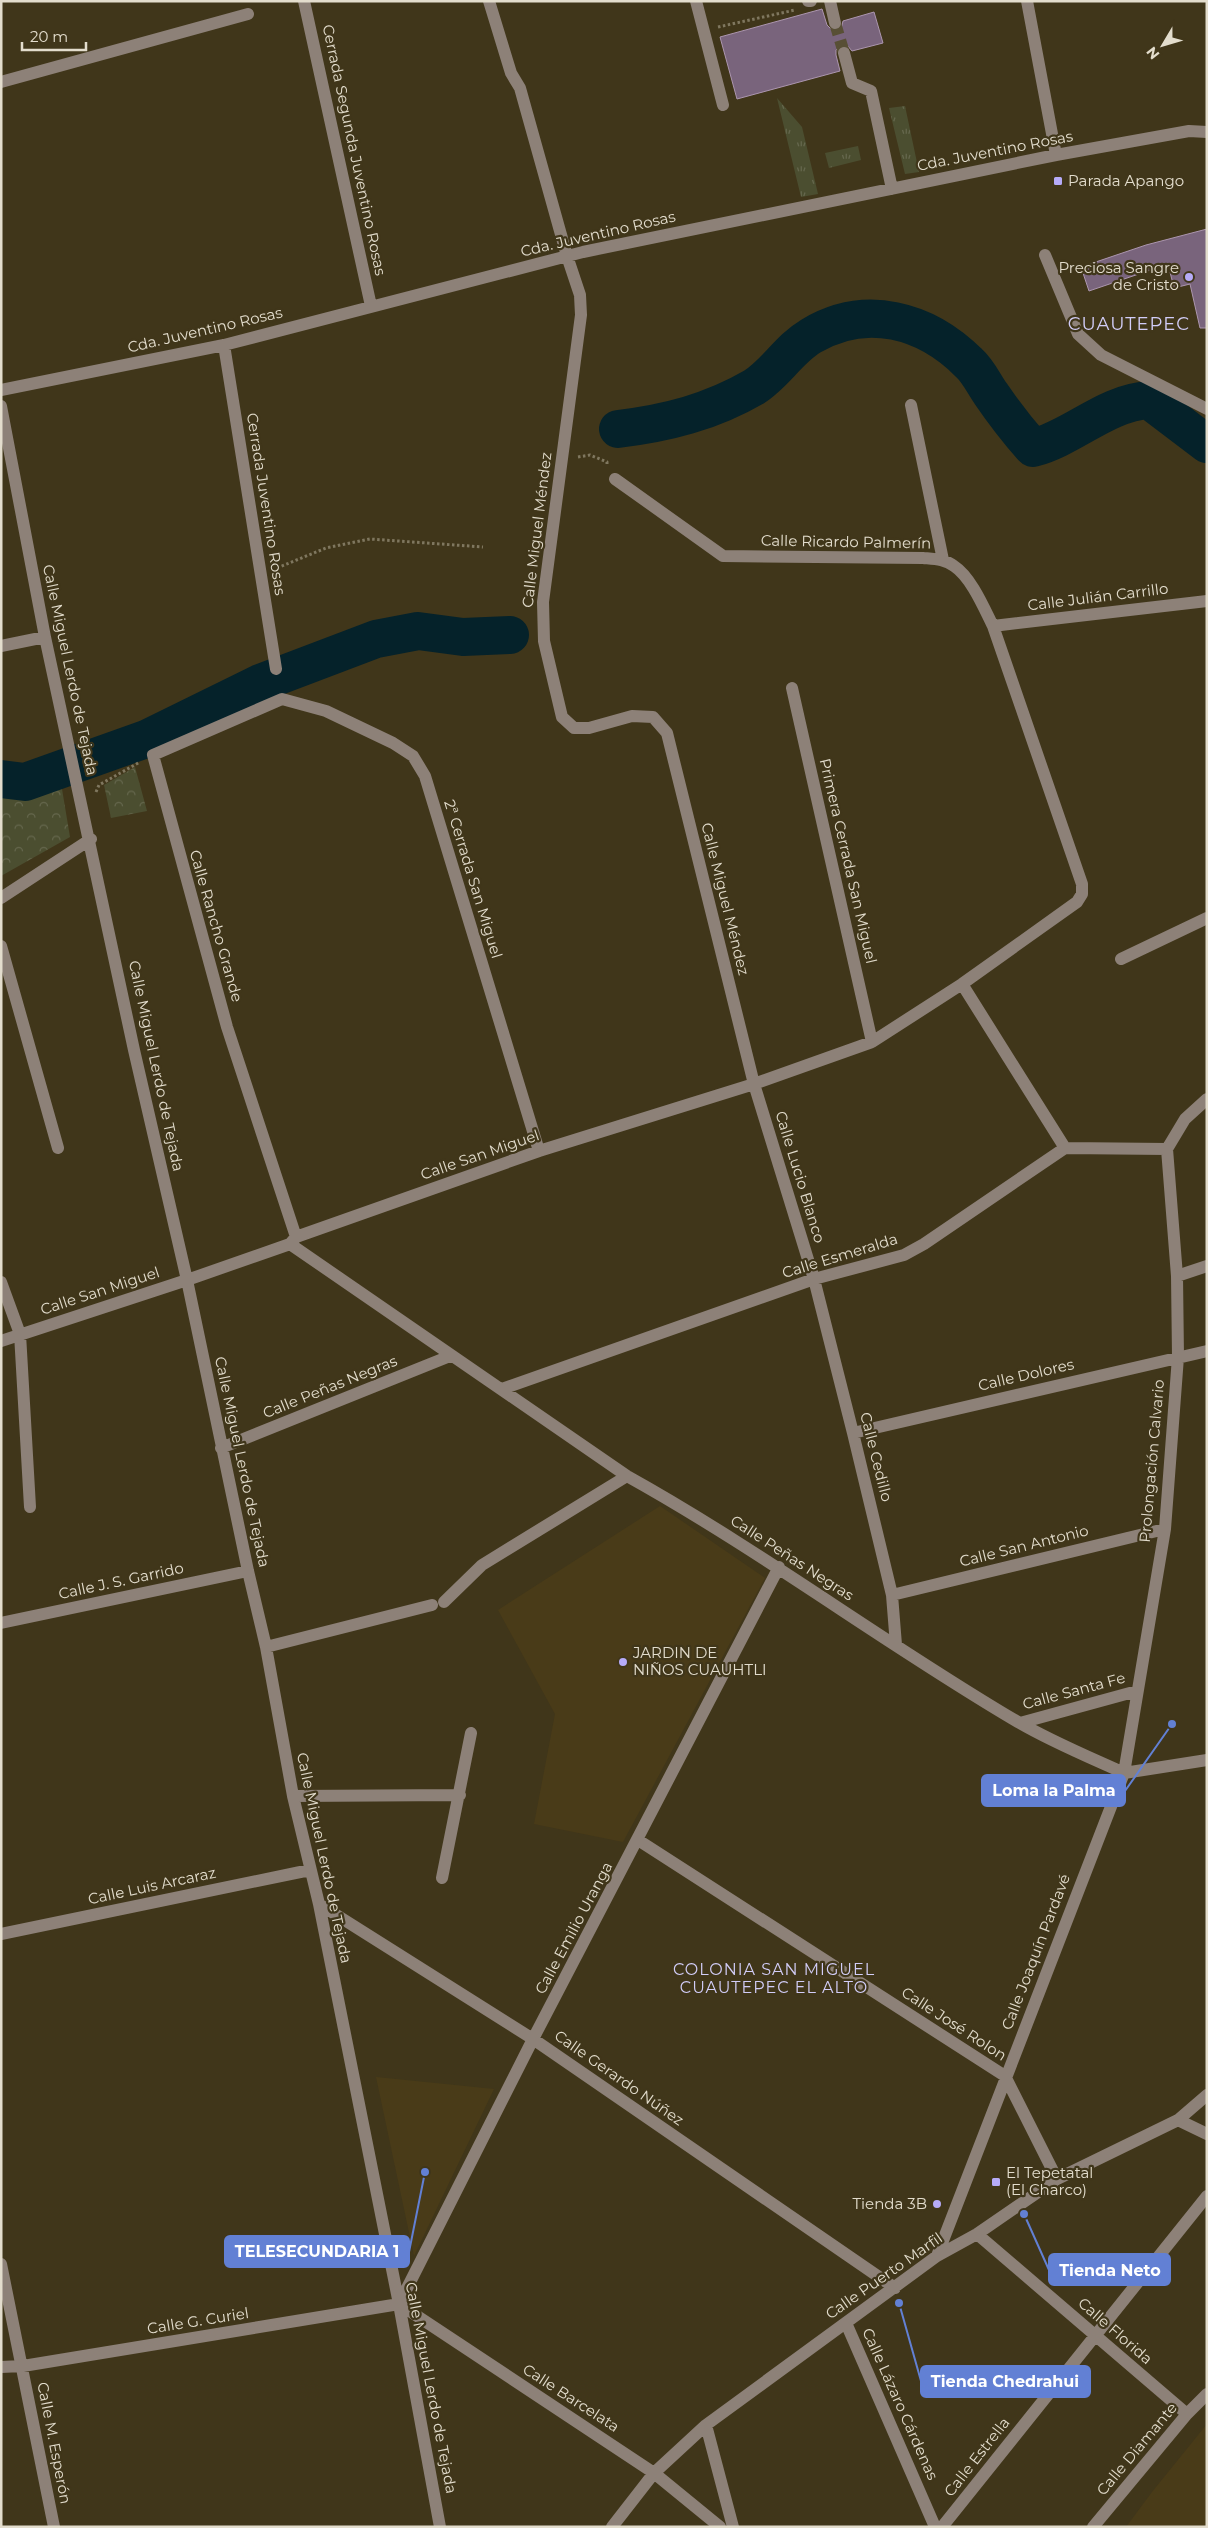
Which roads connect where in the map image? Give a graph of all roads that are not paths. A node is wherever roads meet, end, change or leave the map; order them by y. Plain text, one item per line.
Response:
1 (304, 1) edge
2 (489, 1) edge
3 (696, 1) edge
4 (830, 1) edge
5 (1027, 1) edge
6 (248, 14) dead end
7 (835, 23) tunnel mouth
8 (844, 53) tunnel mouth
9 (1, 82) edge
10 (723, 105) dead end
11 (1207, 132) edge
12 (1056, 155) junction
13 (892, 188) junction
14 (1045, 255) dead end
15 (567, 256) junction
16 (371, 306) junction
17 (224, 345) junction
18 (1, 390) edge
19 (911, 405) dead end
20 (1, 406) edge
21 (1207, 409) edge
22 (615, 479) road end
23 (943, 560) junction
24 (1207, 601) edge
25 (993, 626) junction
26 (45, 637) junction
27 (1, 646) edge
28 (276, 669) dead end
29 (792, 688) dead end
30 (153, 755) joint
31 (91, 839) junction
32 (1082, 894) joint
33 (1, 898) edge
34 (1207, 918) edge
35 (1, 946) edge
36 (1121, 959) dead end
37 (962, 984) junction
38 (872, 1042) junction
39 (754, 1084) junction
40 (1207, 1099) edge
41 (58, 1148) dead end
42 (1065, 1148) junction
43 (1167, 1149) junction
44 (539, 1151) junction
45 (293, 1240) junction
46 (1207, 1266) edge
47 (1177, 1276) junction
48 (814, 1279) junction
49 (188, 1280) junction
50 (1, 1282) edge
51 (20, 1334) junction
52 (1, 1341) edge
53 (1207, 1351) edge
54 (450, 1356) junction
55 (1178, 1357) junction
56 (502, 1389) junction
57 (853, 1432) junction
58 (221, 1448) junction
59 (627, 1476) junction
60 (30, 1507) dead end
61 (1164, 1528) junction
62 (779, 1568) junction
63 (248, 1571) junction
64 (892, 1595) junction
65 (1, 1623) edge
66 (896, 1645) junction
67 (266, 1647) junction
68 (1137, 1691) junction
69 (1020, 1723) junction
70 (471, 1733) dead end
71 (1207, 1760) edge
72 (1124, 1773) junction
73 (460, 1795) junction
74 (293, 1796) junction
75 (638, 1840) junction
76 (310, 1870) junction
77 (442, 1878) dead end
78 (319, 1904) junction
79 (1, 1934) edge
80 (533, 2039) junction
81 (1006, 2076) junction
82 (1207, 2094) edge
83 (1178, 2120) junction
84 (1207, 2134) edge
85 (1057, 2179) junction
86 (1207, 2196) edge
87 (976, 2234) junction
88 (937, 2256) junction
89 (1, 2264) edge
90 (894, 2288) junction
91 (399, 2304) junction
92 (846, 2323) junction
93 (1095, 2335) junction
94 (23, 2366) junction
95 (1, 2367) edge
96 (1207, 2394) edge
97 (1187, 2414) junction
98 (706, 2425) junction
99 (654, 2473) junction
100 (54, 2527) edge
101 (440, 2527) edge
102 (612, 2527) edge
103 (720, 2527) edge
104 (733, 2527) edge
105 (935, 2527) edge
106 (942, 2527) edge
107 (1093, 2527) edge

1 - 16 street, Cerrada Segunda Juventino Rosas
2 - 15 street, Calle Miguel Méndez
3 - 10 street
4 - 7 street
5 - 12 street
6 - 9 street
8 - 13 street
11 - 12 street, Cda. Juventino Rosas
12 - 13 street, Cda. Juventino Rosas
13 - 15 street, Cda. Juventino Rosas
14 - 21 street
15 - 16 street, Cda. Juventino Rosas
15 - 39 street, Calle Miguel Méndez
16 - 17 street, Cda. Juventino Rosas
17 - 18 street, Cda. Juventino Rosas
17 - 28 street, Cerrada Juventino Rosas
19 - 23 street
20 - 26 street, Calle Miguel Lerdo de Tejada
22 - 23 street, Calle Ricardo Palmerín
23 - 25 street, Calle Ricardo Palmerín
24 - 25 street, Calle Julián Carrillo
25 - 32 street, Calle Ricardo Palmerín
26 - 27 street
26 - 31 street, Calle Miguel Lerdo de Tejada
29 - 38 street, Primera Cerrada San Miguel
30 - 44 street, 2ª Cerrada San Miguel
30 - 45 street, Calle Rancho Grande
31 - 33 street
31 - 49 street, Calle Miguel Lerdo de Tejada
32 - 37 street, Calle San Miguel
34 - 36 street
35 - 41 street
37 - 38 street, Calle San Miguel
37 - 42 street
38 - 39 street, Calle San Miguel
39 - 44 street, Calle San Miguel
39 - 48 street, Calle Lucio Blanco
40 - 43 street
42 - 43 street
42 - 48 street, Calle Esmeralda
43 - 47 street, Prolongación Calvario
44 - 45 street, Calle San Miguel
45 - 49 street, Calle San Miguel
45 - 54 street, Calle Peñas Negras
46 - 47 street
47 - 55 street, Prolongación Calvario
48 - 56 street, Calle Esmeralda
48 - 57 street, Calle Cedillo
49 - 51 street, Calle San Miguel
49 - 58 street, Calle Miguel Lerdo de Tejada
50 - 51 street
51 - 52 street, Calle San Miguel
51 - 60 street
53 - 55 street, Calle Dolores
54 - 56 street, Calle Peñas Negras
54 - 58 street, Calle Peñas Negras
55 - 57 street, Calle Dolores
55 - 61 street, Prolongación Calvario
56 - 59 street, Calle Peñas Negras
57 - 64 street, Calle Cedillo
58 - 63 street, Calle Miguel Lerdo de Tejada
59 - 62 street, Calle Peñas Negras
59 - 67 street
61 - 64 street, Calle San Antonio
61 - 68 street, Prolongación Calvario
62 - 66 street, Calle Peñas Negras
62 - 75 street, Calle Emilio Uranga
63 - 65 street, Calle J. S. Garrido
63 - 67 street, Calle Miguel Lerdo de Tejada
64 - 66 street, Calle Cedillo
66 - 69 street, Calle Peñas Negras
67 - 74 street, Calle Miguel Lerdo de Tejada
68 - 69 street, Calle Santa Fe
68 - 72 street, Prolongación Calvario
69 - 72 street, Calle Peñas Negras
70 - 73 street
71 - 72 street
72 - 81 street, Calle Joaquín Pardavé
73 - 74 street
73 - 77 street
74 - 76 street, Calle Miguel Lerdo de Tejada
75 - 80 street, Calle Emilio Uranga
75 - 81 street, Calle José Rolon
76 - 78 street, Calle Miguel Lerdo de Tejada
76 - 79 street, Calle Luis Arcaraz
78 - 80 street, Calle Gerardo Núñez
78 - 91 street, Calle Miguel Lerdo de Tejada
80 - 90 street, Calle Gerardo Núñez
80 - 91 street, Calle Emilio Uranga
81 - 85 street, Calle José Rolon
81 - 88 street, Calle Joaquín Pardavé
82 - 83 street, Calle Puerto Marfil
83 - 84 street
83 - 85 street, Calle Puerto Marfil
85 - 87 street, Calle Puerto Marfil
86 - 93 street, Calle Estrella
87 - 88 street, Calle Puerto Marfil
87 - 93 street, Calle Florida
88 - 90 street, Calle Puerto Marfil
89 - 94 street, Calle M. Esperón
90 - 92 street, Calle Puerto Marfil
91 - 94 street, Calle G. Curiel
91 - 99 street, Calle Barcelata
91 - 101 street, Calle Miguel Lerdo de Tejada
92 - 98 street, Calle Puerto Marfil
92 - 105 street, Calle Lázaro Cárdenas
93 - 97 street, Calle Florida
93 - 106 street, Calle Estrella
94 - 95 street, Calle G. Curiel
94 - 100 street, Calle M. Esperón
96 - 97 street, Calle Diamante
97 - 107 street, Calle Diamante
98 - 99 street, Calle Puerto Marfil
98 - 104 street
99 - 102 street, Calle Puerto Marfil
99 - 103 street, Calle Barcelata

